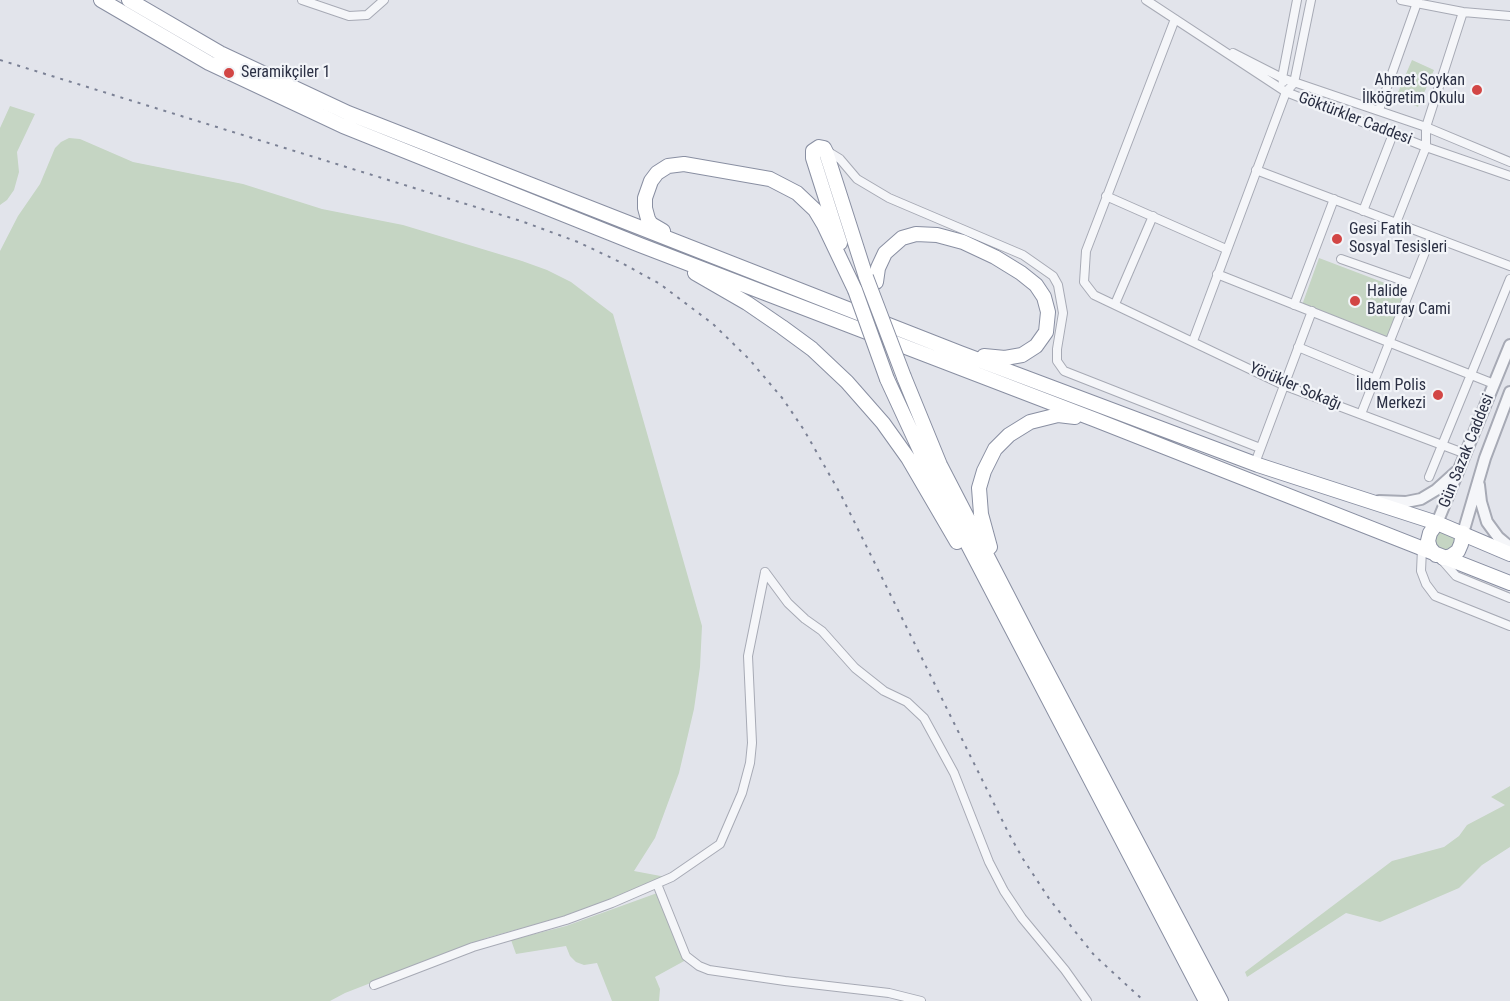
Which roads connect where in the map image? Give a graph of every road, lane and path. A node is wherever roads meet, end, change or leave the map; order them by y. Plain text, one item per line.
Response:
1 (101, 0) edge
2 (129, 0) edge
3 (302, 0) edge
4 (384, 0) edge
5 (1146, 0) edge
6 (1297, 0) edge
7 (1311, 0) edge
8 (1401, 0) edge
9 (1417, 2) edge
10 (1463, 12) junction
11 (1510, 16) edge
12 (1175, 20) junction
13 (1194, 33) junction
14 (1282, 78) junction
15 (1294, 83) junction
16 (1286, 92) junction
17 (1379, 110) junction
18 (1426, 127) junction
19 (1394, 134) junction
20 (1426, 147) junction
21 (825, 150) junction
22 (1510, 162) edge
23 (1256, 170) junction
24 (1510, 176) edge
25 (1106, 195) junction
26 (1334, 199) junction
27 (1363, 211) junction
28 (1153, 216) junction
29 (1396, 223) junction
30 (1431, 237) junction
31 (640, 245) junction
32 (1226, 249) junction
33 (700, 252) junction
34 (1341, 259) dead end
35 (1510, 266) edge
36 (1217, 274) junction
37 (1510, 279) edge
38 (871, 280) junction
39 (1412, 284) junction
40 (855, 290) junction
41 (1115, 304) junction
42 (1294, 304) junction
43 (1312, 311) junction
44 (1193, 341) junction
45 (1389, 342) junction
46 (1510, 345) edge
47 (1298, 347) junction
48 (960, 353) junction
49 (1471, 374) junction
50 (1375, 379) junction
51 (1494, 384) junction
52 (1283, 385) junction
53 (1510, 392) edge
54 (1360, 414) junction
55 (1096, 420) junction
56 (1442, 445) junction
57 (1260, 448) junction
58 (1466, 454) junction
59 (1255, 463) junction
60 (1458, 470) junction
61 (1429, 477) dead end
62 (1478, 480) junction
63 (1368, 501) junction
64 (1437, 523) junction
65 (1463, 533) junction
66 (1510, 547) edge
67 (1422, 549) junction
68 (1510, 554) edge
69 (1440, 556) junction
70 (1510, 583) edge
71 (1510, 598) edge
72 (1510, 626) edge
73 (1027, 646) junction
74 (657, 884) junction
75 (374, 985) dead end
76 (921, 1001) edge
77 (1087, 1001) edge
78 (1206, 1001) edge
79 (1221, 1001) edge

1 - 31 highway
2 - 33 highway
3 - 4 street
5 - 12 street
6 - 14 street
7 - 15 street
8 - 9 street
9 - 10 street
9 - 17 street
10 - 11 street
10 - 18 street
12 - 13 street
12 - 25 street, Yörükler Sokağı
13 - 14 street, Göktürkler Caddesi
13 - 16 street, Göktürkler Caddesi
14 - 15 street, Göktürkler Caddesi
14 - 16 street
15 - 16 street
15 - 17 street, Göktürkler Caddesi
16 - 19 street, Göktürkler Caddesi
16 - 23 street
17 - 18 street, Göktürkler Caddesi
18 - 20 street
18 - 22 street, Göktürkler Caddesi
19 - 20 street, Göktürkler Caddesi
19 - 27 street
20 - 24 street, Göktürkler Caddesi
20 - 29 street
21 - 38 highway
21 - 40 highway
21 - 57 street
23 - 26 street
23 - 32 street
25 - 28 street
25 - 41 street, Yörükler Sokağı
26 - 27 street
26 - 42 street
27 - 29 street
28 - 32 street
28 - 41 street
29 - 30 street
30 - 35 street
30 - 39 street
31 - 55 highway
31 - 73 highway
32 - 36 street
33 - 40 highway
33 - 48 highway
34 - 39 street
36 - 42 street
36 - 44 street
37 - 49 street
38 - 48 highway
38 - 73 highway, bridge
39 - 45 street
40 - 73 highway, bridge
41 - 44 street, Yörükler Sokağı
42 - 43 street
43 - 45 street
43 - 47 street
44 - 52 street, Yörükler Sokağı
45 - 49 street
45 - 50 street
46 - 51 street, Gün Sazak Caddesi
47 - 50 street
47 - 52 street
48 - 59 highway
49 - 51 street
49 - 56 street
50 - 54 street
51 - 58 street, Gün Sazak Caddesi
52 - 54 street, Yörükler Sokağı
52 - 57 street
53 - 62 street, Gün Sazak Caddesi
54 - 56 street, Yörükler Sokağı
55 - 67 highway
55 - 73 highway
56 - 58 street, Yörükler Sokağı
56 - 61 street
57 - 59 street
58 - 60 street, Gün Sazak Caddesi
59 - 63 highway
60 - 63 street
60 - 64 street, Gün Sazak Caddesi
62 - 65 street, Gün Sazak Caddesi
62 - 66 street
63 - 64 highway
64 - 65 highway
64 - 69 highway
65 - 68 highway
65 - 69 highway
67 - 69 highway
67 - 72 street
69 - 70 highway
69 - 71 street
73 - 78 highway
73 - 79 highway
74 - 75 street
74 - 76 street
74 - 77 street

